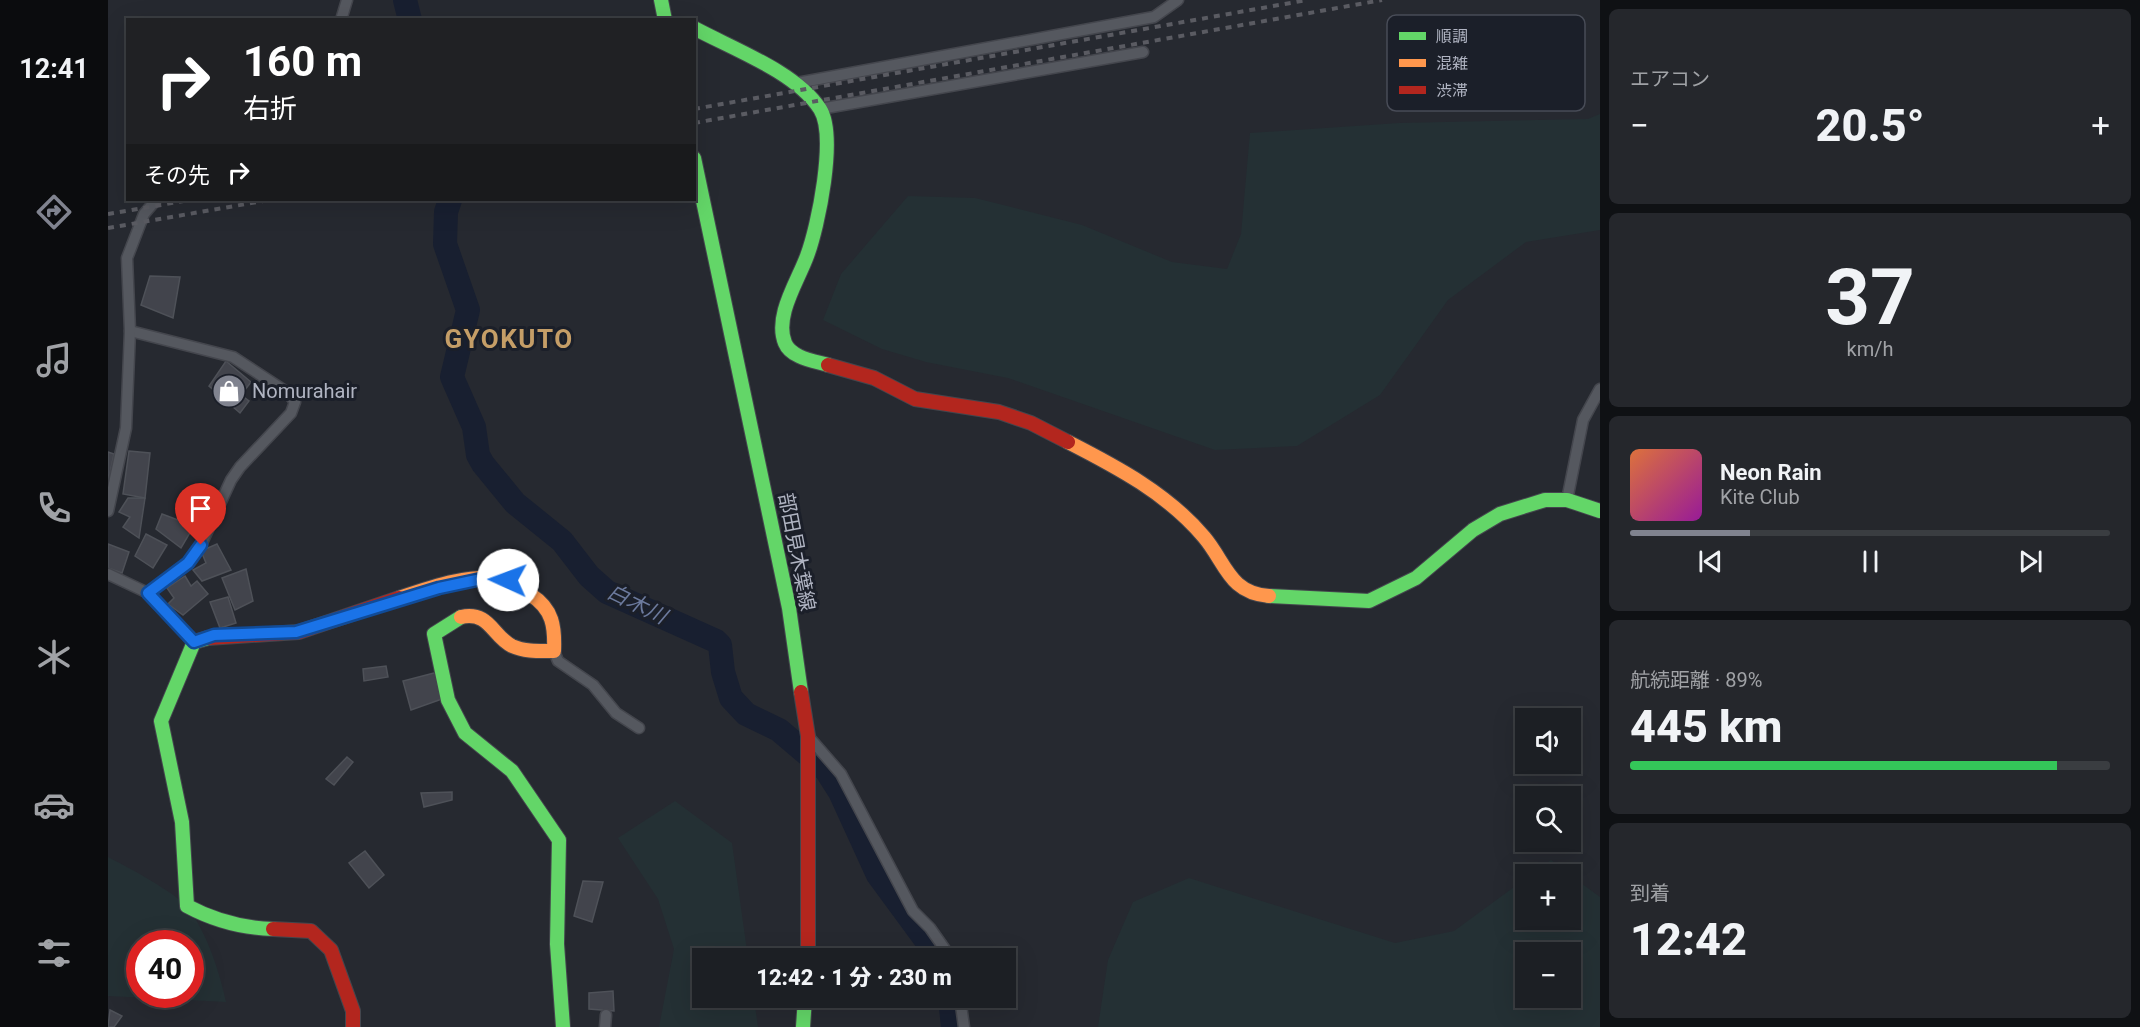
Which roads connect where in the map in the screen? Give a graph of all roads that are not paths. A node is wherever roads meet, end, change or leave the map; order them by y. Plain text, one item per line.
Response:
1 (347, 0) edge
2 (661, 0) edge
3 (1178, 0) edge
4 (342, 18) edge
5 (665, 18) edge
6 (696, 29) edge
7 (1143, 52) dead end
8 (797, 83) junction
9 (820, 110) junction
10 (696, 167) edge
11 (155, 201) edge
12 (129, 331) junction
13 (1600, 389) edge
14 (1567, 500) junction
15 (108, 511) edge
16 (1600, 511) edge
17 (108, 574) edge
18 (148, 593) junction
19 (194, 642) junction
20 (554, 651) junction
21 (639, 728) dead end
22 (808, 741) junction
23 (808, 948) edge
24 (944, 948) edge
25 (804, 1008) edge
26 (961, 1008) edge
27 (606, 1015) dead end
28 (353, 1027) edge
29 (563, 1027) edge
30 (605, 1027) edge
31 (803, 1027) edge
32 (964, 1027) edge

1 - 4 street
2 - 5 street
3 - 8 street
6 - 8 street
7 - 9 street
8 - 9 street
9 - 14 street
10 - 22 street, 部田見木葉線
11 - 12 street
12 - 15 street
12 - 18 street
13 - 14 street
14 - 16 street
17 - 18 street
18 - 19 street
19 - 20 street
19 - 28 street
20 - 21 street
20 - 29 street
22 - 23 street, 部田見木葉線
22 - 24 street
25 - 31 street
26 - 32 street
27 - 30 street

